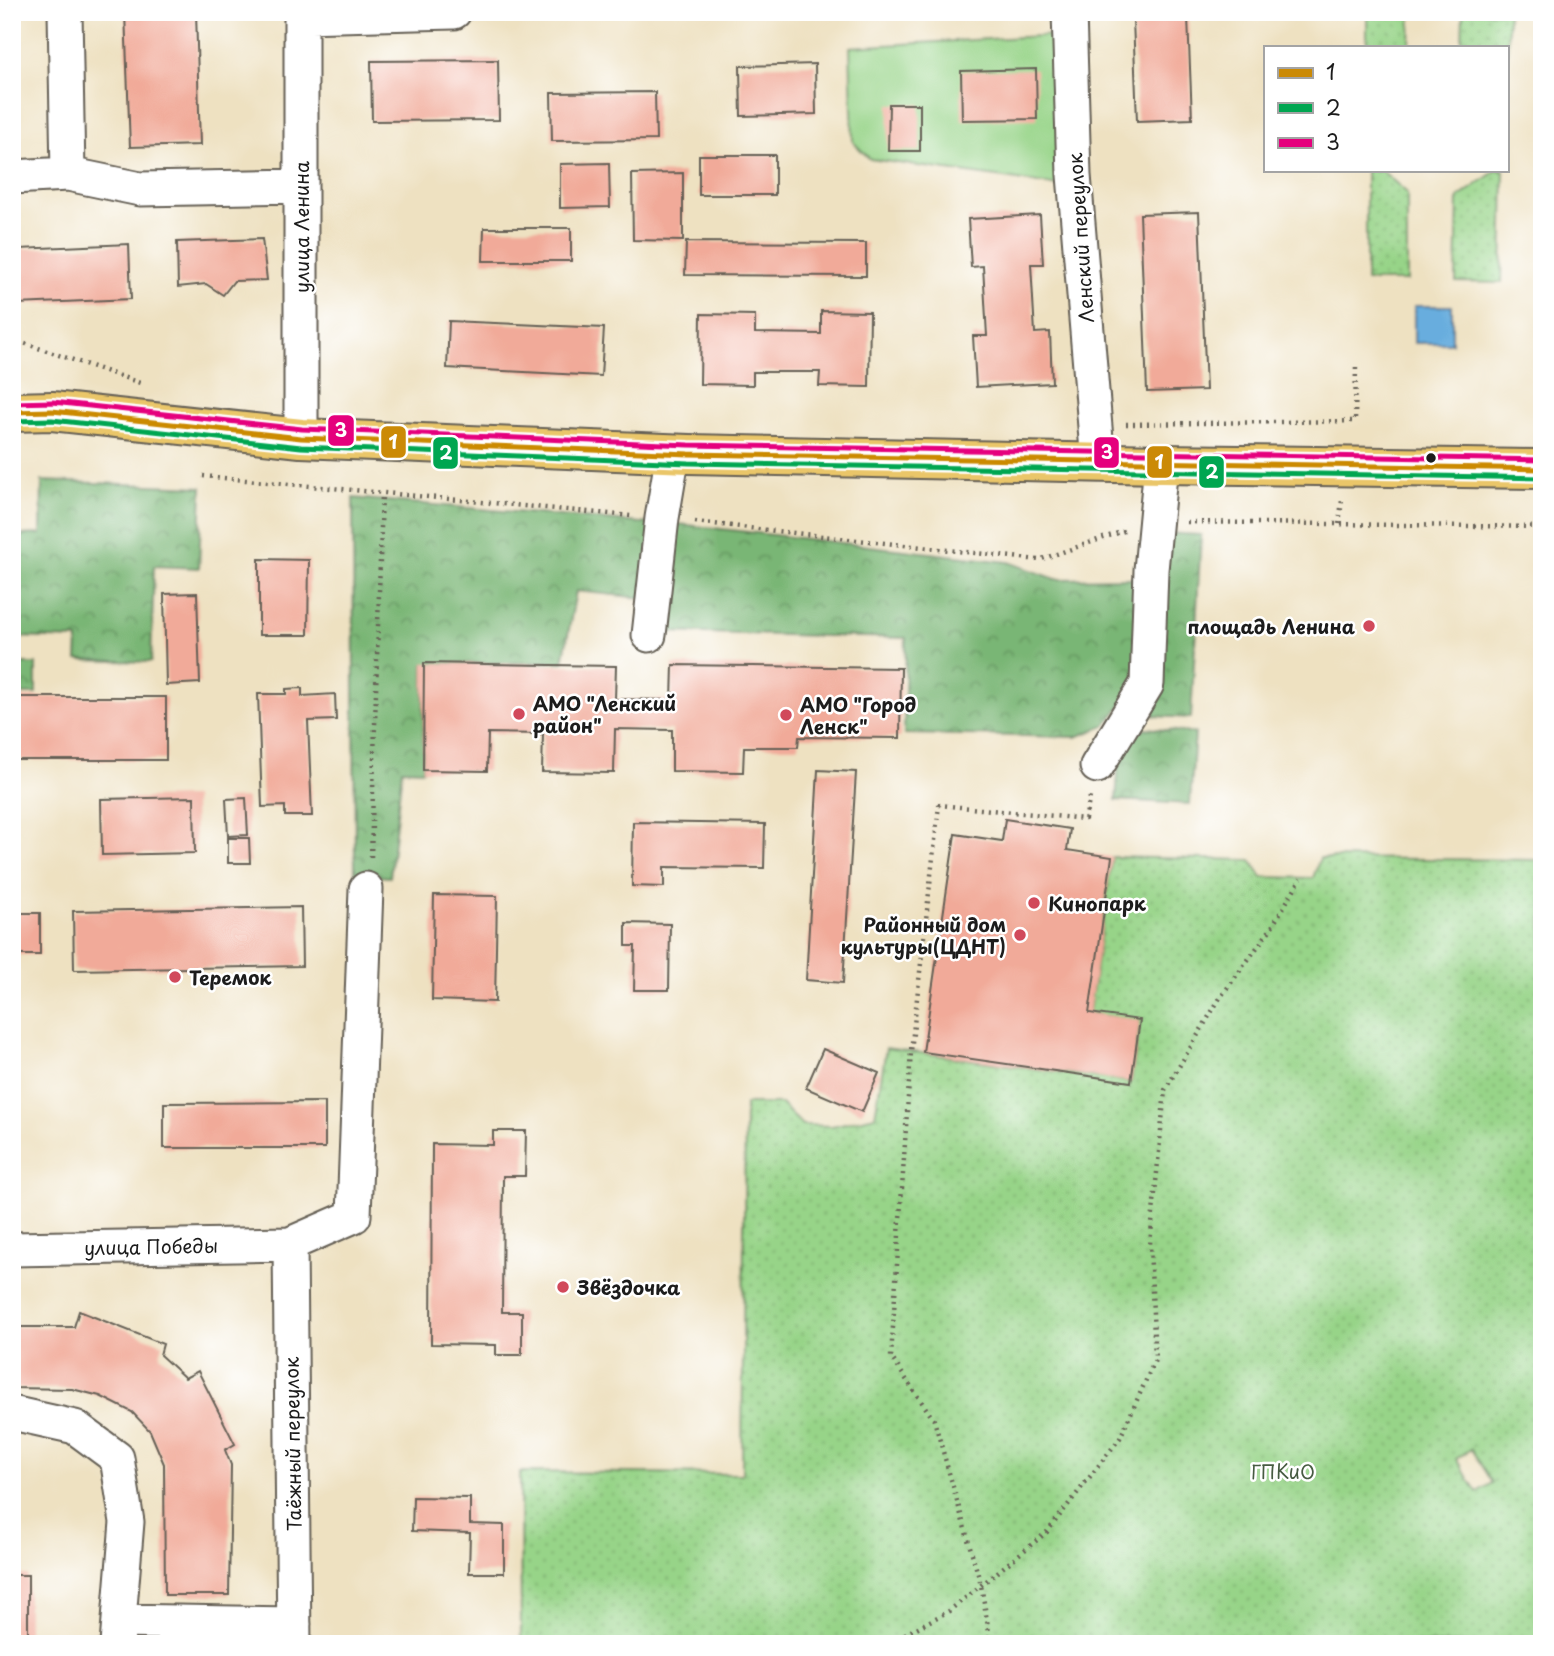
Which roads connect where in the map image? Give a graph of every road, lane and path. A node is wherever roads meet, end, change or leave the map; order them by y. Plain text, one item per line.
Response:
1 (65, 12) edge
2 (454, 12) edge
3 (1069, 12) edge
4 (68, 174) junction
5 (12, 177) edge
6 (300, 186) junction
7 (12, 339) edge
8 (1356, 366) dead end
9 (151, 387) dead end
10 (12, 412) edge
11 (1094, 424) junction
12 (301, 438) junction
13 (673, 453) junction
14 (1098, 463) junction
15 (1161, 464) junction
16 (1542, 469) edge
17 (203, 476) dead end
18 (382, 494) junction
19 (662, 518) junction
20 (1155, 522) junction
21 (1542, 527) edge
22 (649, 635) dead end
23 (1097, 766) joint
24 (1301, 878) dead end
25 (366, 889) joint
26 (290, 1244) junction
27 (12, 1248) edge
28 (12, 1413) edge
29 (981, 1585) junction
30 (118, 1633) edge
31 (294, 1634) edge
32 (886, 1644) edge
33 (991, 1644) edge

1 - 4 street
2 - 6 street, улица Ленина
3 - 11 street, Ленский переулок
4 - 5 street
4 - 6 street
6 - 12 street, улица Ленина
7 - 9 path
8 - 11 path
10 - 12 main road
11 - 14 street, Ленский переулок
12 - 13 main road
13 - 14 main road
13 - 19 street
14 - 15 main road
15 - 16 main road
15 - 20 street
17 - 18 path
18 - 19 path
18 - 25 path
19 - 20 path
19 - 22 street
20 - 21 path
20 - 23 street
23 - 29 path
24 - 29 path
25 - 26 street
26 - 27 street, улица Победы
26 - 31 street, Таёжный переулок
28 - 30 street
29 - 32 path
29 - 33 path
30 - 31 street

